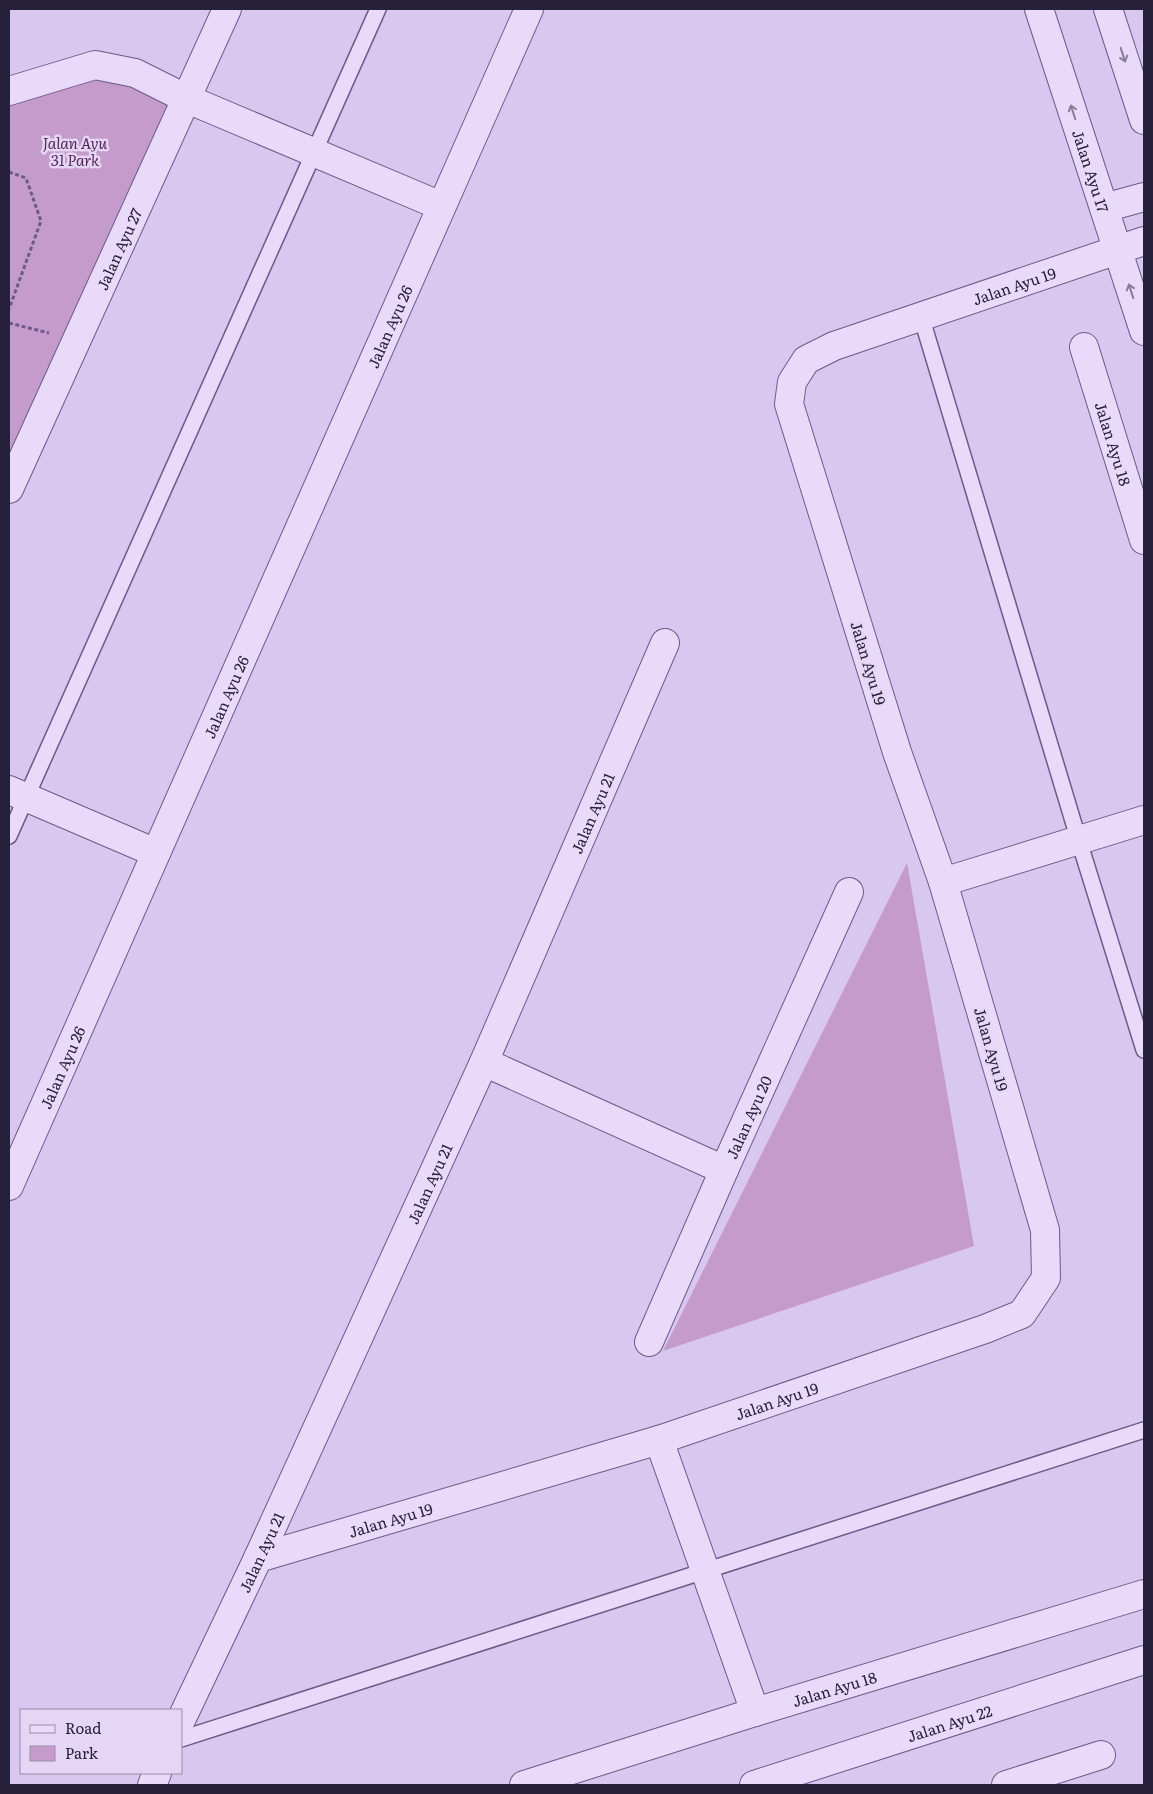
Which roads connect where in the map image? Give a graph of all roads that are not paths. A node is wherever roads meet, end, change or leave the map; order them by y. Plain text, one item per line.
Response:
1 (227, 9) edge
2 (378, 9) edge
3 (528, 9) edge
4 (1039, 9) edge
5 (1108, 9) edge
6 (9, 91) edge
7 (185, 98) junction
8 (1144, 120) edge
9 (314, 152) junction
10 (1144, 196) edge
11 (441, 206) junction
12 (1104, 208) junction
13 (1144, 241) edge
14 (1118, 251) junction
15 (921, 316) junction
16 (1144, 331) edge
17 (1084, 347) dead end
18 (9, 489) edge
19 (1144, 540) edge
20 (666, 643) dead end
21 (18, 794) edge
22 (1144, 820) edge
23 (9, 836) edge
24 (1079, 841) junction
25 (156, 853) junction
26 (943, 882) junction
27 (849, 892) dead end
28 (1144, 1050) edge
29 (484, 1062) junction
30 (724, 1170) junction
31 (9, 1186) edge
32 (649, 1342) dead end
33 (1144, 1430) edge
34 (659, 1440) junction
35 (258, 1558) junction
36 (706, 1571) junction
37 (1144, 1594) edge
38 (1144, 1660) edge
39 (756, 1712) junction
40 (182, 1718) edge
41 (182, 1740) edge
42 (1101, 1755) dead end
43 (524, 1785) edge
44 (754, 1785) edge
45 (1006, 1785) edge

1 - 7 street, Jalan Ayu 27
2 - 9 lane
3 - 11 street, Jalan Ayu 26
12 -> 4 street, Jalan Ayu 17
5 -> 8 street
6 - 7 street
7 - 9 street
7 - 18 street, Jalan Ayu 27
9 - 11 street
9 - 21 lane
10 - 12 street
11 - 25 street, Jalan Ayu 26
12 - 14 street, Jalan Ayu 17
13 - 14 street, Jalan Ayu 19
14 - 15 street, Jalan Ayu 19
16 -> 14 street, Jalan Ayu 17
15 - 24 lane
15 - 26 street, Jalan Ayu 19
17 - 19 street, Jalan Ayu 18
20 - 29 street, Jalan Ayu 21
21 - 23 lane
21 - 25 street
22 - 24 street
24 - 26 street
24 - 28 lane
25 - 31 street, Jalan Ayu 26
26 - 34 street, Jalan Ayu 19
27 - 30 street, Jalan Ayu 20
29 - 30 street
29 - 35 street, Jalan Ayu 21
30 - 32 street, Jalan Ayu 20
33 - 36 lane
34 - 35 street, Jalan Ayu 19
34 - 36 street
35 - 40 street, Jalan Ayu 21
36 - 39 street
36 - 41 lane
37 - 39 street, Jalan Ayu 18
38 - 44 street, Jalan Ayu 22
39 - 43 street, Jalan Ayu 18
42 - 45 street

